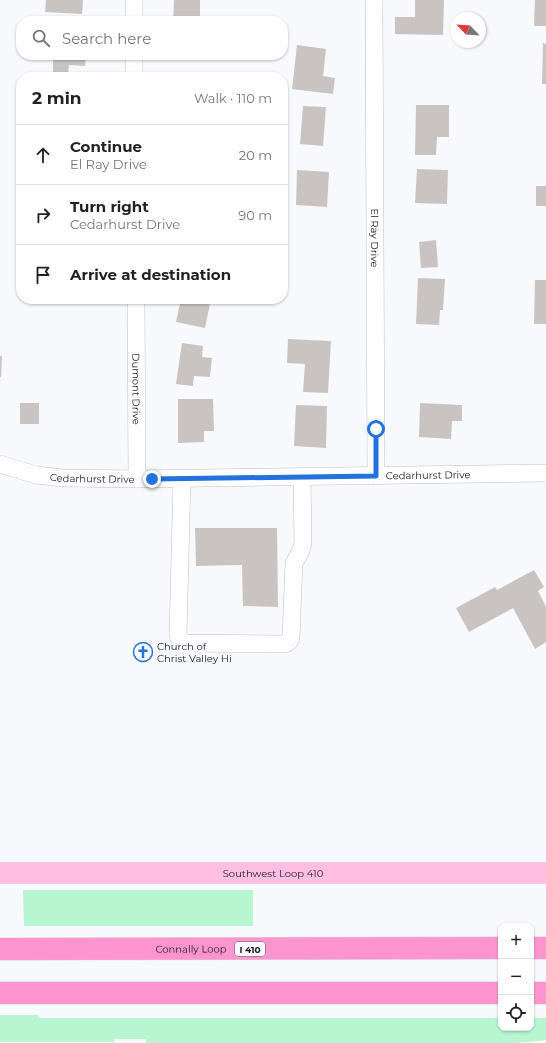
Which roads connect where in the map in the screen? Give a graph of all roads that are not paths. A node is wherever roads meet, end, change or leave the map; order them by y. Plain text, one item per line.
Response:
1 (134, 0) edge
2 (374, 0) edge
3 (134, 16) edge
4 (134, 60) edge
5 (134, 72) edge
6 (136, 304) edge
7 (0, 464) edge
8 (546, 473) edge
9 (376, 476) junction
10 (302, 477) junction
11 (137, 479) junction
12 (182, 479) junction
13 (0, 873) edge
14 (546, 873) edge
15 (498, 948) edge
16 (534, 948) edge
17 (546, 948) edge
18 (0, 949) edge
19 (534, 992) edge
20 (546, 992) edge
21 (0, 993) edge
22 (498, 993) edge

1 - 3 street
2 - 9 street, El Ray Drive
4 - 5 street
6 - 11 street, Dumont Drive
7 - 11 street, Cedarhurst Drive
8 - 9 street, Cedarhurst Drive
9 - 10 street, Cedarhurst Drive
10 - 12 street, Cedarhurst Drive
10 - 12 street
11 - 12 street, Cedarhurst Drive
13 - 14 main road, Southwest Loop 410
15 - 18 highway, Connally Loop / I 410
16 - 17 highway
19 - 20 highway
21 - 22 highway

